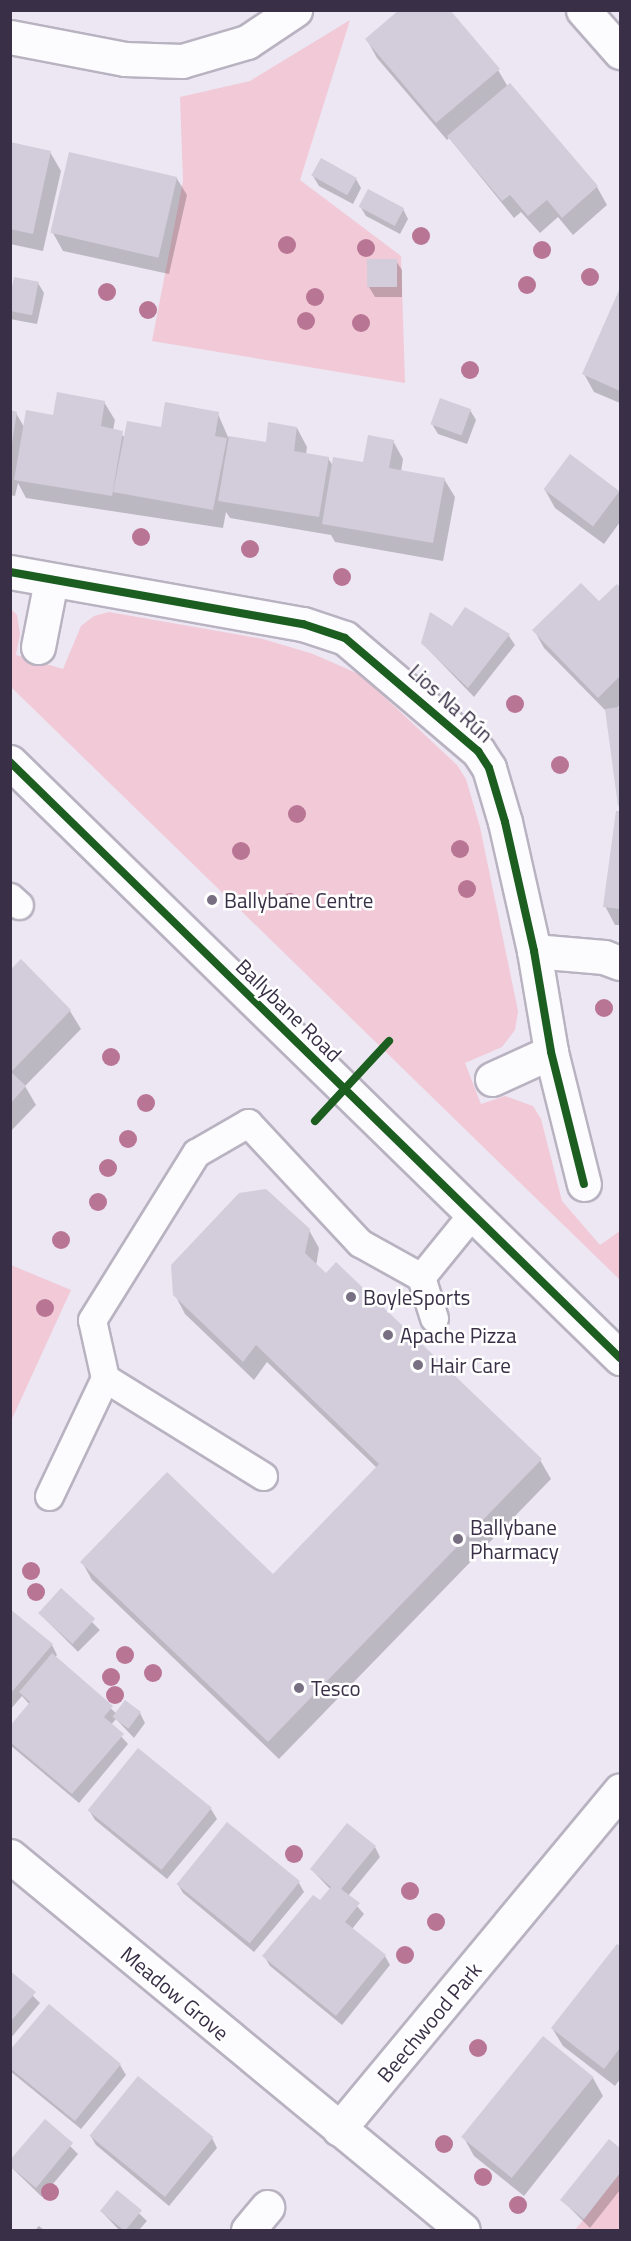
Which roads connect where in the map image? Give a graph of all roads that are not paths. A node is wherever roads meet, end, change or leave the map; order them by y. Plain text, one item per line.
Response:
1 (295, 10) edge
2 (583, 10) edge
3 (10, 37) edge
4 (621, 52) edge
5 (10, 572) edge
6 (51, 581) junction
7 (38, 647) dead end
8 (10, 762) edge
9 (534, 951) junction
10 (621, 963) edge
11 (551, 1052) junction
12 (492, 1079) dead end
13 (584, 1184) dead end
14 (473, 1213) junction
15 (421, 1277) junction
16 (434, 1318) dead end
17 (621, 1358) edge
18 (105, 1378) junction
19 (263, 1476) dead end
20 (49, 1496) dead end
21 (621, 1791) edge
22 (10, 1856) edge
23 (339, 2129) junction
24 (463, 2230) edge

1 - 3 street
2 - 4 street
5 - 6 street, Lios Na Rún
6 - 7 street
6 - 9 street, Lios Na Rún
8 - 14 street, Ballybane Road
9 - 10 street
9 - 11 street, Lios Na Rún
11 - 12 street
11 - 13 street, Lios Na Rún
14 - 15 lane
14 - 17 street, Ballybane Road
15 - 16 lane
15 - 18 lane
18 - 19 lane
18 - 20 lane
21 - 23 street, Beechwood Park
22 - 23 street, Meadow Grove
23 - 24 street

